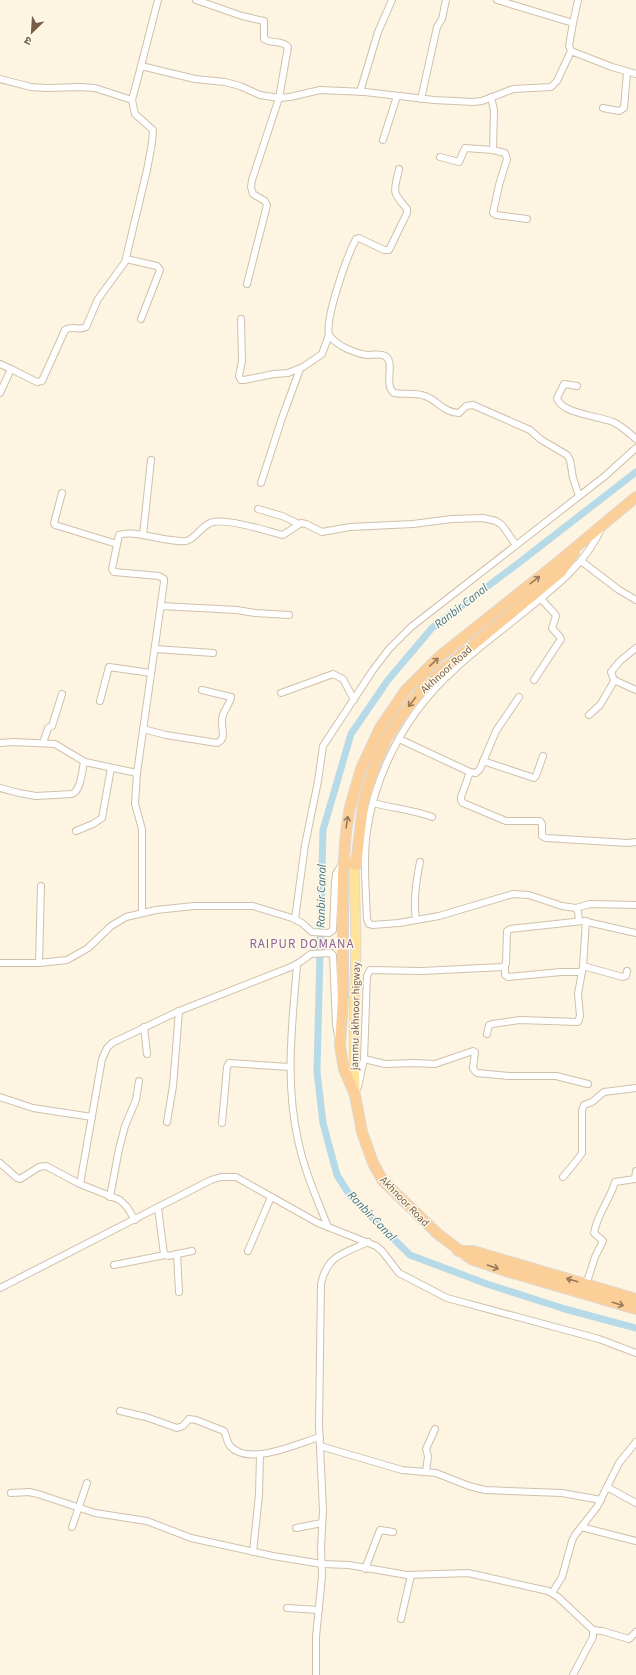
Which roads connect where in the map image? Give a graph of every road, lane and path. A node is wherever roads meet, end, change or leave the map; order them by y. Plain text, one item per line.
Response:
1 (158, 0) edge
2 (196, 0) edge
3 (392, 0) edge
4 (446, 0) edge
5 (497, 0) edge
6 (578, 0) edge
7 (573, 23) junction
8 (571, 51) junction
9 (142, 66) junction
10 (627, 72) junction
11 (636, 74) edge
12 (0, 79) edge
13 (360, 92) junction
14 (397, 96) junction
15 (491, 97) junction
16 (279, 98) junction
17 (420, 98) junction
18 (132, 100) junction
19 (603, 108) dead end
20 (383, 140) dead end
21 (493, 150) junction
22 (440, 157) dead end
23 (399, 169) dead end
24 (528, 219) dead end
25 (126, 259) junction
26 (247, 284) dead end
27 (141, 319) dead end
28 (241, 319) dead end
29 (329, 335) junction
30 (0, 364) edge
31 (11, 369) junction
32 (300, 369) junction
33 (576, 386) dead end
34 (0, 393) edge
35 (636, 439) edge
36 (636, 448) edge
37 (151, 460) dead end
38 (261, 483) dead end
39 (62, 493) dead end
40 (579, 496) junction
41 (636, 497) edge
42 (258, 509) dead end
43 (299, 524) junction
44 (603, 524) junction
45 (143, 535) junction
46 (583, 542) junction
47 (117, 544) junction
48 (516, 545) junction
49 (581, 561) junction
50 (541, 599) junction
51 (636, 600) edge
52 (161, 606) junction
53 (289, 615) dead end
54 (636, 648) edge
55 (154, 649) junction
56 (214, 653) dead end
57 (151, 673) junction
58 (534, 680) dead end
59 (614, 680) junction
60 (202, 690) dead end
61 (636, 690) edge
62 (281, 693) dead end
63 (62, 694) dead end
64 (519, 697) dead end
65 (354, 700) junction
66 (100, 701) dead end
67 (589, 715) dead end
68 (143, 729) junction
69 (399, 739) junction
70 (43, 743) junction
71 (0, 744) edge
72 (544, 756) dead end
73 (483, 761) junction
74 (84, 762) junction
75 (111, 768) junction
76 (470, 772) junction
77 (137, 773) junction
78 (0, 788) edge
79 (373, 803) junction
80 (432, 818) dead end
81 (76, 831) dead end
82 (636, 842) edge
83 (344, 861) junction
84 (420, 862) dead end
85 (354, 864) junction
86 (41, 886) dead end
87 (636, 905) edge
88 (576, 908) junction
89 (142, 913) junction
90 (295, 919) junction
91 (416, 920) junction
92 (579, 921) junction
93 (586, 921) junction
94 (636, 933) edge
95 (0, 963) edge
96 (39, 963) junction
97 (297, 964) junction
98 (505, 966) junction
99 (582, 969) junction
100 (627, 971) dead end
101 (179, 1011) junction
102 (144, 1027) junction
103 (487, 1034) dead end
104 (340, 1039) junction
105 (147, 1054) dead end
106 (364, 1059) junction
107 (290, 1067) junction
108 (139, 1081) dead end
109 (588, 1084) dead end
110 (636, 1088) edge
111 (355, 1096) junction
112 (0, 1097) edge
113 (92, 1117) junction
114 (167, 1122) dead end
115 (222, 1123) dead end
116 (0, 1164) edge
117 (636, 1171) edge
118 (563, 1177) dead end
119 (80, 1184) junction
120 (110, 1197) junction
121 (271, 1197) junction
122 (158, 1208) junction
123 (134, 1220) junction
124 (328, 1227) junction
125 (368, 1242) junction
126 (192, 1251) dead end
127 (248, 1251) dead end
128 (458, 1251) junction
129 (177, 1254) junction
130 (165, 1255) junction
131 (114, 1265) dead end
132 (586, 1285) junction
133 (0, 1288) edge
134 (179, 1292) dead end
135 (636, 1299) edge
136 (636, 1309) edge
137 (636, 1353) edge
138 (120, 1411) dead end
139 (435, 1429) dead end
140 (320, 1437) junction
141 (320, 1446) junction
142 (634, 1446) edge
143 (260, 1455) junction
144 (426, 1472) junction
145 (87, 1483) dead end
146 (607, 1487) junction
147 (11, 1492) dead end
148 (601, 1500) junction
149 (636, 1502) edge
150 (78, 1507) junction
151 (322, 1524) junction
152 (72, 1527) dead end
153 (581, 1527) junction
154 (296, 1528) dead end
155 (393, 1532) dead end
156 (636, 1541) edge
157 (253, 1552) junction
158 (322, 1564) junction
159 (366, 1569) junction
160 (411, 1575) junction
161 (552, 1593) junction
162 (287, 1608) dead end
163 (319, 1610) junction
164 (401, 1619) dead end
165 (593, 1630) junction
166 (636, 1632) edge
167 (316, 1675) edge
168 (573, 1675) edge

1 - 9 street
2 - 16 street
3 - 13 street
4 - 17 street
5 - 7 street
6 - 7 street
7 - 8 street
8 - 10 street
8 - 15 street
9 - 16 street
9 - 18 street
10 - 11 street
10 - 19 street
12 - 18 street
13 - 14 street
13 - 16 street
14 - 17 street
14 - 20 street
15 - 17 street
15 - 21 street
16 - 26 street
18 - 25 street
21 - 22 street
21 - 24 street
23 - 29 street
25 - 27 street
25 - 31 street
28 - 32 street
29 - 32 street
29 - 40 street
30 - 31 street
31 - 34 street
32 - 38 street
33 - 35 street
36 - 40 street
37 - 45 street
39 - 47 street
40 - 48 street
41 - 44 highway, Akhnoor Road
42 - 43 street
43 - 45 street
43 - 48 street
44 - 46 highway, Akhnoor Road
44 - 49 street
45 - 47 street
83 -> 46 highway, Akhnoor Road
46 -> 85 highway, Akhnoor Road
47 - 52 street
48 - 65 street
49 - 50 street
49 - 51 street
50 - 58 street
50 - 69 street
52 - 53 street
52 - 55 street
54 - 59 street
55 - 56 street
55 - 57 street
57 - 66 street
57 - 68 street
59 - 61 street
59 - 67 street
60 - 68 street
62 - 65 street
63 - 70 street
64 - 73 street
65 - 90 street
68 - 77 street
69 - 76 street
69 - 79 street
70 - 71 street
70 - 74 street
72 - 73 street
73 - 76 street
74 - 75 street
74 - 78 street
75 - 77 street
75 - 81 street
76 - 82 street
77 - 89 street
79 - 80 street
79 - 91 street
83 - 85 highway
83 - 90 street
83 - 104 highway, Akhnoor Road
84 - 91 street
85 - 111 main road, jammu akhnoor higway
86 - 96 street
87 - 88 street
88 - 91 street
88 - 92 street
89 - 90 street
89 - 96 street
92 - 93 street
92 - 98 street
93 - 94 street
93 - 99 street
95 - 96 street
97 - 101 street
97 - 104 street
97 - 107 street
98 - 99 street
98 - 106 street
99 - 100 street
99 - 103 street
101 - 102 street
101 - 114 street
102 - 105 street
102 - 113 street
104 - 111 highway, Akhnoor Road
106 - 109 street
106 - 111 street
107 - 115 street
107 - 124 street
108 - 120 street
110 - 118 street
111 - 128 highway, Akhnoor Road
112 - 113 street
113 - 119 street
116 - 119 street
117 - 132 street
119 - 120 street
120 - 123 street
121 - 122 street
121 - 124 street
121 - 127 street
122 - 123 street
122 - 130 street
123 - 133 street
124 - 125 street
125 - 137 street
125 - 140 street
126 - 129 street
132 -> 128 highway
128 -> 136 highway, Akhnoor Road
129 - 130 street
129 - 134 street
130 - 131 street
132 - 135 highway
138 - 143 street
139 - 144 street
140 - 141 street
140 - 143 street
141 - 144 street
141 - 151 street
142 - 146 street
143 - 157 street
144 - 148 street
145 - 150 street
146 - 148 street
146 - 149 street
147 - 150 street
148 - 153 street
150 - 152 street
150 - 157 street
151 - 154 street
151 - 158 street
153 - 156 street
153 - 161 street
155 - 159 street
157 - 158 street
158 - 159 street
158 - 163 street
159 - 160 street
160 - 161 street
160 - 164 street
161 - 165 street
162 - 163 street
163 - 167 street
165 - 166 street
165 - 168 street

